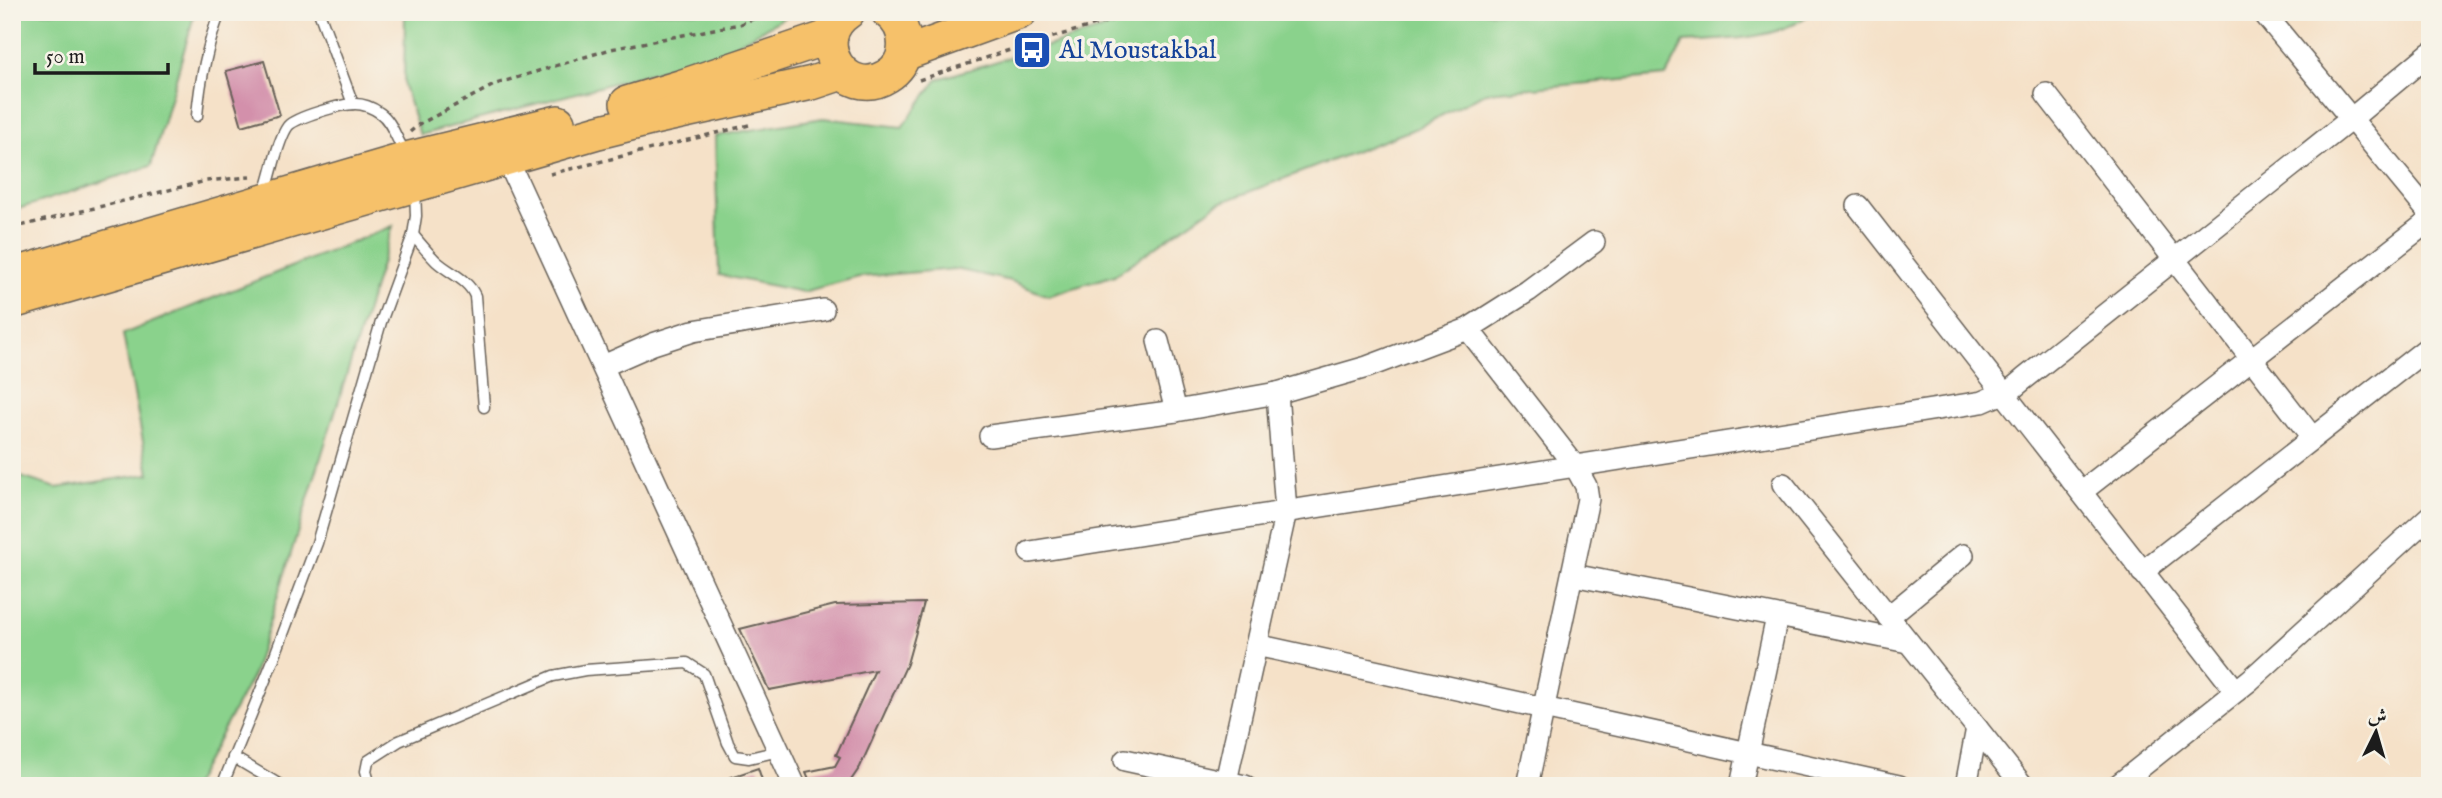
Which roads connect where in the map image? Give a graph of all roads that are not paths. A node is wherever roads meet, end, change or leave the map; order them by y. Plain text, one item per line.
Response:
1 (220, 12) edge
2 (320, 12) edge
3 (1020, 12) edge
4 (2263, 12) edge
5 (895, 13) edge
6 (836, 22) edge
7 (2430, 53) edge
8 (908, 68) junction
9 (842, 72) junction
10 (2046, 94) dead end
11 (353, 103) junction
12 (197, 116) dead end
13 (2351, 119) junction
14 (408, 162) junction
15 (512, 171) junction
16 (266, 189) junction
17 (1858, 205) dead end
18 (2430, 214) edge
19 (2430, 220) edge
20 (413, 234) junction
21 (1594, 242) dead end
22 (2175, 261) junction
23 (12, 275) edge
24 (12, 302) edge
25 (823, 310) dead end
26 (1468, 330) junction
27 (1158, 341) dead end
28 (2430, 346) edge
29 (2251, 359) junction
30 (603, 366) junction
31 (1277, 393) junction
32 (2004, 393) junction
33 (484, 407) dead end
34 (1176, 411) junction
35 (990, 436) dead end
36 (2312, 438) junction
37 (1576, 466) junction
38 (1783, 484) dead end
39 (2081, 492) junction
40 (1286, 511) junction
41 (2430, 516) edge
42 (1030, 552) dead end
43 (1963, 555) dead end
44 (2142, 572) junction
45 (1573, 575) junction
46 (1777, 617) junction
47 (1888, 617) junction
48 (1908, 642) junction
49 (1256, 645) junction
50 (2236, 691) junction
51 (1544, 708) junction
52 (1977, 729) junction
53 (779, 751) junction
54 (1748, 753) junction
55 (233, 757) junction
56 (1125, 760) dead end
57 (1232, 784) edge
58 (222, 786) edge
59 (282, 786) edge
60 (370, 786) edge
61 (795, 786) edge
62 (1527, 786) edge
63 (1741, 786) edge
64 (1899, 786) edge
65 (1966, 786) edge
66 (2023, 786) edge
67 (2117, 786) edge

1 - 12 lane
2 - 11 lane
3 - 8 highway
4 - 13 street
5 - 8 highway
6 - 9 highway
6 - 14 highway
7 - 13 street
8 - 9 highway
9 - 15 highway
10 - 22 street
11 - 14 lane
11 - 16 lane
13 - 18 street
13 - 22 street
14 - 15 highway
14 - 16 highway
14 - 20 lane
14 - 24 highway
15 - 30 street
16 - 23 highway
17 - 32 street
19 - 29 street
20 - 33 lane
20 - 55 lane
21 - 26 street
22 - 29 street
22 - 32 street
25 - 30 street
26 - 31 street
26 - 37 street
27 - 34 street
28 - 36 street
29 - 36 street
29 - 39 street
30 - 53 street
31 - 34 street
31 - 40 street
32 - 37 street
32 - 39 street
34 - 35 street
36 - 44 street
37 - 40 street
37 - 45 street
38 - 47 street
39 - 44 street
40 - 42 street
40 - 49 street
41 - 50 street
43 - 47 street
44 - 50 street
45 - 46 street
45 - 51 street
46 - 48 street
46 - 54 street
47 - 48 street
48 - 52 street
49 - 51 street
49 - 57 street
50 - 67 street
51 - 54 street
51 - 62 street
52 - 65 street
52 - 66 street
53 - 60 lane
53 - 61 street
54 - 63 street
54 - 64 street
55 - 58 lane
55 - 59 lane
56 - 57 street

